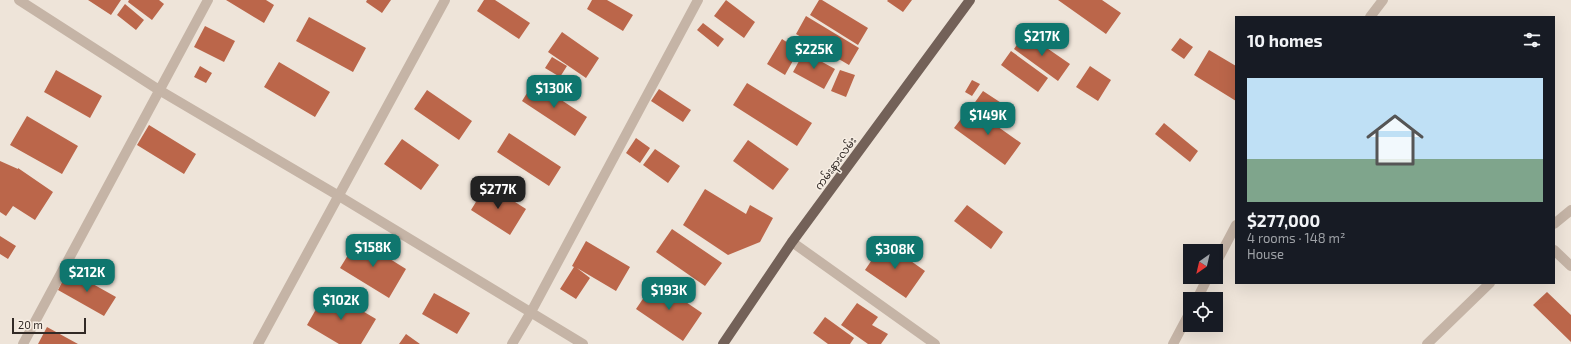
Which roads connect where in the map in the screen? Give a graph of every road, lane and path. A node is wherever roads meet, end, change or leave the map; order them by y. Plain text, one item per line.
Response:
1 (20, 0) edge
2 (208, 0) edge
3 (445, 0) edge
4 (698, 0) edge
5 (970, 0) edge
6 (1383, 0) edge
7 (1371, 16) edge
8 (159, 90) junction
9 (339, 196) junction
10 (1571, 210) edge
11 (1555, 223) edge
12 (1235, 227) edge
13 (792, 242) junction
14 (1223, 250) edge
15 (1555, 251) edge
16 (1571, 266) edge
17 (1489, 284) edge
18 (530, 312) junction
19 (1183, 325) edge
20 (22, 344) edge
21 (258, 344) edge
22 (512, 344) edge
23 (583, 344) edge
24 (723, 344) edge
25 (935, 344) edge
26 (1173, 344) edge
27 (1427, 344) edge

1 - 8 street
2 - 8 street
3 - 9 street
4 - 18 street
5 - 13 main road, ကမ်းနားလမ်း
6 - 7 street
8 - 9 street
8 - 20 street
9 - 18 street
9 - 21 street
10 - 11 street
12 - 14 street
13 - 24 main road, ကမ်းနားလမ်း
13 - 25 street
15 - 16 street
17 - 27 street
18 - 22 street
18 - 23 street
19 - 26 street

